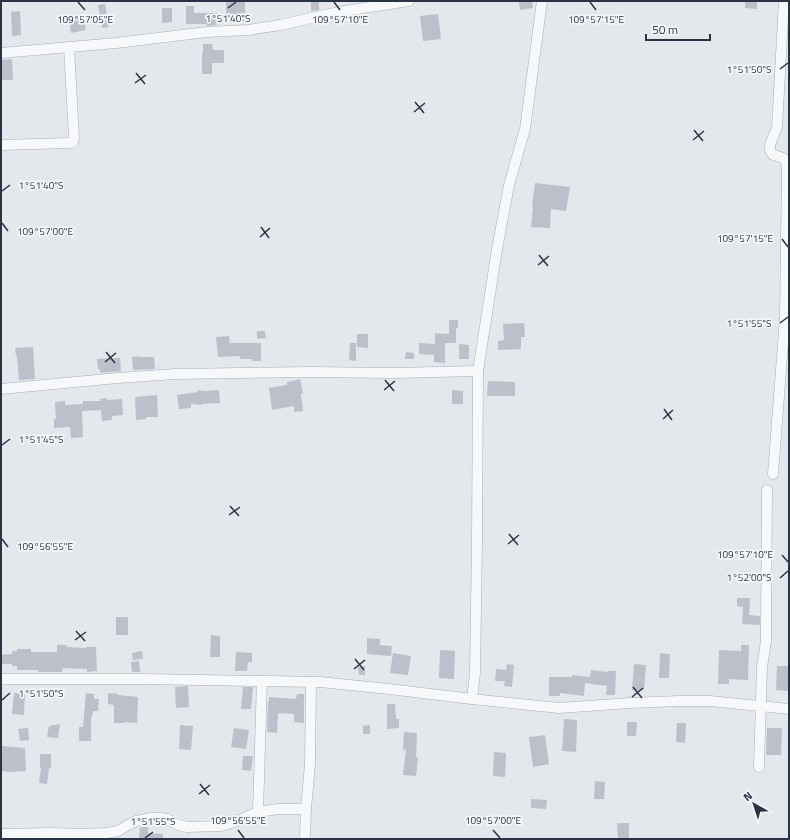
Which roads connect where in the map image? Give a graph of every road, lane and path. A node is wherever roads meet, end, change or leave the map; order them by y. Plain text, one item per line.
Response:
1 (409, 1) edge
2 (542, 1) edge
3 (784, 1) edge
4 (69, 47) junction
5 (1, 53) edge
6 (1, 145) edge
7 (478, 371) junction
8 (1, 389) edge
9 (773, 474) dead end
10 (767, 490) dead end
11 (1, 679) edge
12 (262, 681) junction
13 (311, 682) junction
14 (472, 700) junction
15 (761, 707) junction
16 (789, 709) edge
17 (759, 767) dead end
18 (306, 809) junction
19 (258, 812) junction
20 (1, 834) edge
21 (305, 836) dead end

1 - 4 street
2 - 7 street
3 - 9 street
4 - 5 street
4 - 6 street
7 - 8 street
7 - 14 street
10 - 15 street
11 - 12 street
12 - 13 street
12 - 19 street
13 - 14 street
13 - 18 street
14 - 15 street
15 - 16 street
15 - 17 street
18 - 19 street
18 - 21 street
19 - 20 street

